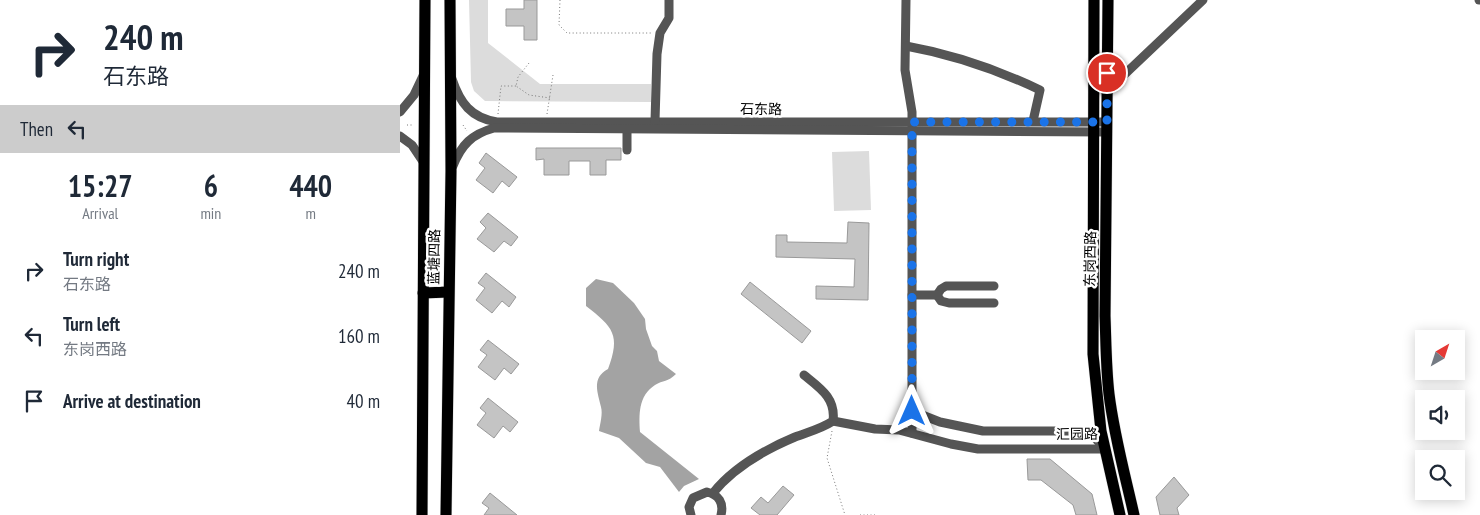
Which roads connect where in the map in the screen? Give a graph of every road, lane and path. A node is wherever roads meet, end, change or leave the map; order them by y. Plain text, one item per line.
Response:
1 (425, 0) edge
2 (450, 0) edge
3 (560, 0) edge
4 (670, 0) edge
5 (906, 0) edge
6 (1094, 0) edge
7 (1108, 0) edge
8 (1202, 0) edge
9 (660, 34) junction
10 (906, 46) junction
11 (529, 63) dead end
12 (426, 71) junction
13 (553, 75) dead end
14 (452, 76) junction
15 (516, 86) junction
16 (1107, 91) junction
17 (550, 98) junction
18 (400, 112) edge
19 (655, 121) junction
20 (1033, 121) junction
21 (497, 122) junction
22 (545, 122) junction
23 (912, 127) junction
24 (1094, 127) junction
25 (1107, 127) junction
26 (627, 130) junction
27 (400, 136) edge
28 (628, 150) dead end
29 (424, 163) junction
30 (451, 171) junction
31 (994, 286) dead end
32 (448, 292) junction
33 (423, 293) junction
34 (912, 295) junction
35 (937, 295) junction
36 (994, 303) dead end
37 (804, 375) dead end
38 (912, 411) junction
39 (834, 421) junction
40 (912, 433) junction
41 (1105, 449) junction
42 (713, 494) junction
43 (422, 515) edge
44 (446, 515) edge
45 (691, 515) edge
46 (721, 515) edge
47 (845, 515) edge
48 (860, 515) edge
49 (875, 515) edge
50 (1120, 515) edge
51 (1134, 515) edge

1 - 12 main road, 蓝塘四路
2 - 14 main road, 蓝塘四路
3 - 9 path
4 - 9 street
5 - 10 street
6 - 24 main road, 东岗西路
7 - 16 main road, 东岗西路
8 - 16 street
9 - 19 street
10 - 20 street
10 - 23 street
11 - 15 path
12 - 18 street
12 - 29 main road, 蓝塘四路
13 - 17 path
14 - 21 street, 石东路
14 - 30 main road, 蓝塘四路
15 - 17 path
15 - 21 path
16 - 25 main road, 东岗西路
17 - 22 path
19 - 22 street, 石东路
19 - 23 street, 石东路
20 - 23 street, 石东路
20 - 24 street, 石东路
21 - 22 street, 石东路
23 - 24 street, 石东路
23 - 26 street, 石东路
23 - 34 street
24 - 25 street
24 - 41 main road, 东岗西路
25 - 51 main road, 东岗西路
26 - 28 street
26 - 30 street, 石东路
27 - 29 street
29 - 33 main road, 蓝塘四路
30 - 32 main road, 蓝塘四路
31 - 35 street
32 - 33 main road
32 - 44 main road, 蓝塘四路
33 - 43 main road, 蓝塘四路
34 - 35 street
34 - 38 street
35 - 36 street
37 - 39 street
38 - 40 street
38 - 41 street, 汇园路
39 - 40 street, 汇园路
39 - 42 street
39 - 47 path
40 - 41 street, 汇园路
41 - 50 main road, 东岗西路
42 - 45 street
42 - 46 street
48 - 49 path

